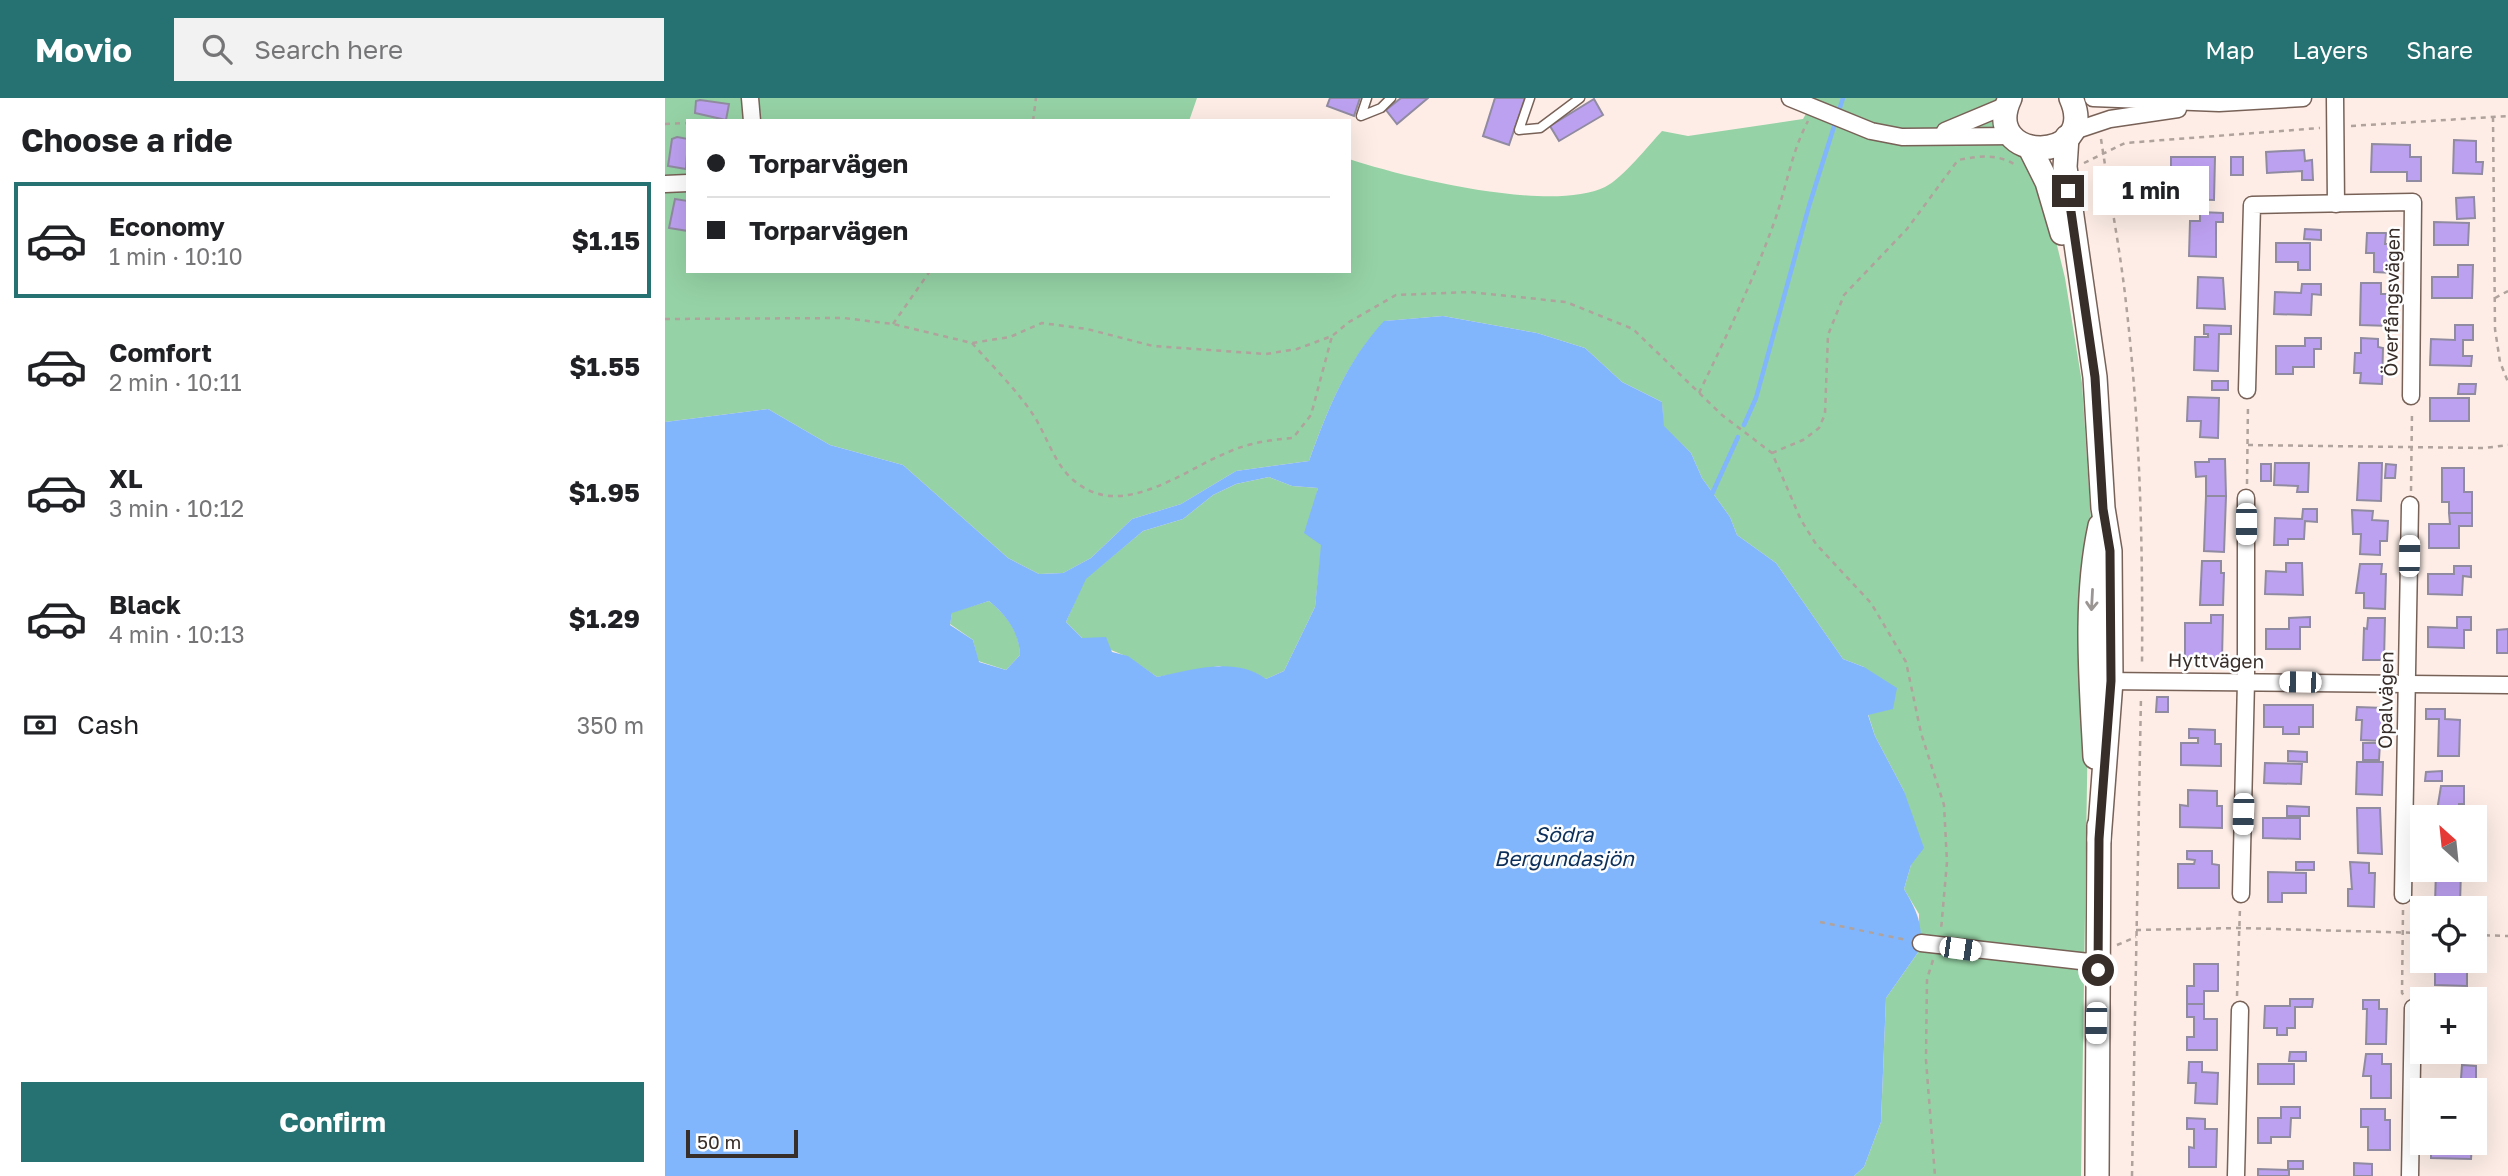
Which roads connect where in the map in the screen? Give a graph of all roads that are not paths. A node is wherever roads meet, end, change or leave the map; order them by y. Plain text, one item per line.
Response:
1 (750, 98) edge
2 (1367, 98) edge
3 (1391, 98) edge
4 (1530, 98) edge
5 (1580, 98) edge
6 (1790, 98) edge
7 (2071, 98) edge
8 (2094, 98) edge
9 (2303, 98) edge
10 (2335, 98) edge
11 (2008, 101) edge
12 (2219, 103) junction
13 (752, 119) edge
14 (2069, 135) junction
15 (1931, 136) junction
16 (2023, 152) junction
17 (686, 183) edge
18 (665, 184) edge
19 (2336, 204) junction
20 (2089, 334) junction
21 (2247, 390) road end
22 (2411, 396) road end
23 (2246, 498) road end
24 (2410, 505) road end
25 (2101, 681) junction
26 (2246, 681) junction
27 (2407, 684) junction
28 (2508, 685) edge
29 (2241, 894) road end
30 (2403, 895) road end
31 (1929, 944) road end
32 (2098, 963) junction
33 (2239, 1010) road end
34 (2412, 1064) edge
35 (2095, 1144) junction
36 (2091, 1176) edge
37 (2097, 1176) edge
38 (2236, 1176) edge
39 (2410, 1176) edge

1 - 13 street
2 - 3 lane
4 - 5 lane
6 - 15 street
7 - 14 street
8 - 12 street
9 - 12 street
10 - 19 street
11 - 15 street
11 - 16 street
12 - 14 street
14 - 16 street
14 - 20 street
15 - 16 street
16 - 20 street
17 - 18 street
19 - 21 street, Överfångsvägen
19 - 22 street, Överfångsvägen
20 - 25 street
23 - 26 street
24 - 27 street, Opalvägen
25 - 26 street, Hyttvägen
25 - 32 street
26 - 27 street, Hyttvägen
26 - 29 street
27 - 28 street, Hyttvägen
27 - 30 street, Opalvägen
31 - 32 street
32 - 35 street
33 - 38 street
34 - 39 street
35 - 36 street
35 - 37 street

